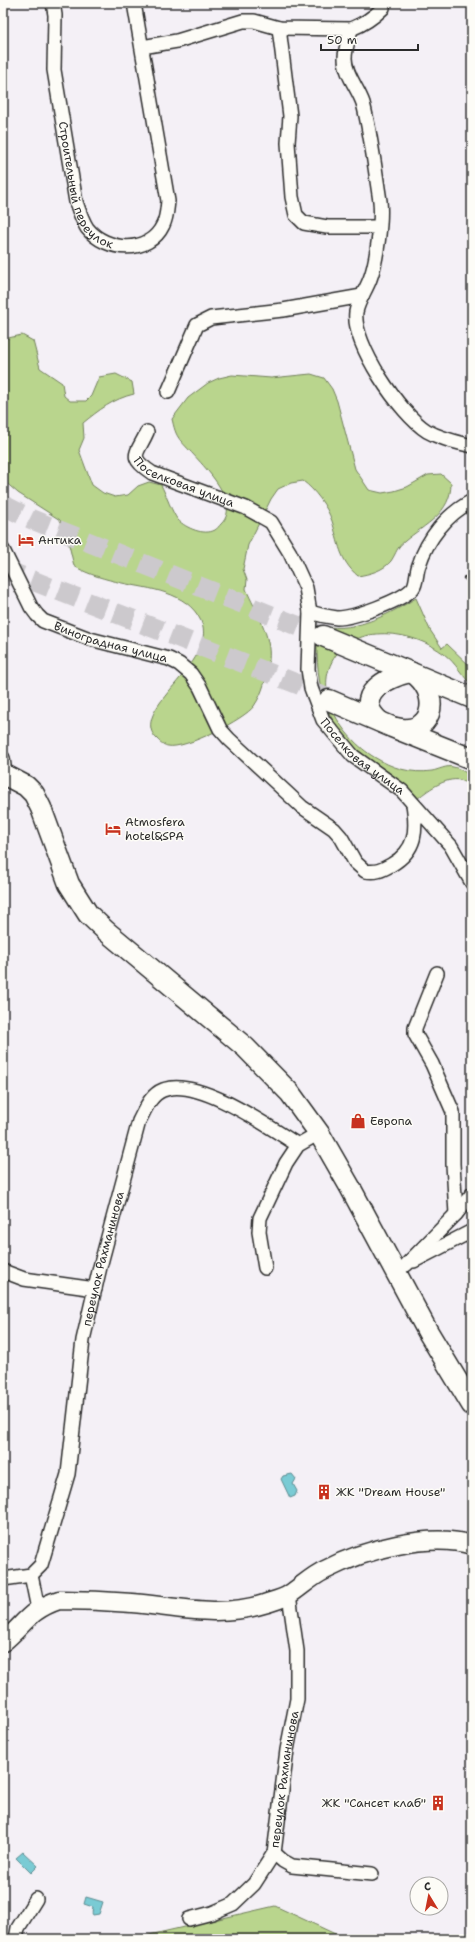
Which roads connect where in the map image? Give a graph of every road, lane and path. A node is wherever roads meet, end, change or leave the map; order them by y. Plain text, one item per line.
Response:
1 (52, 3) edge
2 (134, 3) edge
3 (383, 3) edge
4 (279, 28) junction
5 (351, 29) junction
6 (142, 47) junction
7 (379, 227) junction
8 (362, 296) junction
9 (168, 392) dead end
10 (147, 432) dead end
11 (472, 446) edge
12 (472, 501) edge
13 (3, 550) edge
14 (310, 612) junction
15 (323, 636) tunnel mouth
16 (186, 669) joint
17 (413, 674) junction
18 (472, 698) edge
19 (329, 700) tunnel mouth
20 (385, 724) junction
21 (472, 759) edge
22 (4, 769) edge
23 (414, 804) junction
24 (472, 883) edge
25 (437, 973) dead end
26 (319, 1133) junction
27 (298, 1144) junction
28 (472, 1194) edge
29 (456, 1214) junction
30 (472, 1231) edge
31 (265, 1268) dead end
32 (400, 1268) junction
33 (3, 1270) edge
34 (95, 1289) junction
35 (472, 1405) edge
36 (472, 1545) edge
37 (31, 1575) junction
38 (3, 1579) edge
39 (289, 1595) junction
40 (38, 1609) junction
41 (3, 1642) edge
42 (274, 1853) junction
43 (372, 1874) dead end
44 (36, 1900) dead end
45 (189, 1919) dead end
46 (16, 1939) edge

1 - 6 street, Строительный переулок
2 - 6 street, Строительный переулок
3 - 5 street
4 - 5 street
4 - 6 street
4 - 7 street
5 - 7 street
7 - 8 street
8 - 9 street
8 - 11 street
10 - 14 street, Поселковая улица
12 - 14 street
13 - 16 street, Виноградная улица
14 - 23 street, Поселковая улица
15 - 17 main road
16 - 23 street, Поселковая улица
17 - 18 main road
17 - 20 main road
17 - 20 main road
19 - 20 main road
20 - 21 main road
22 - 26 main road
23 - 24 street
25 - 29 street
26 - 27 street
26 - 32 main road
27 - 31 street
27 - 34 street, переулок Рахманинова
28 - 29 street
29 - 32 street
30 - 32 street
32 - 35 main road
33 - 34 street
34 - 37 street, переулок Рахманинова
36 - 39 street
37 - 38 street
37 - 40 street
39 - 40 street
39 - 42 street, переулок Рахманинова
40 - 41 street
42 - 43 street
42 - 45 street, переулок Рахманинова
44 - 46 street

